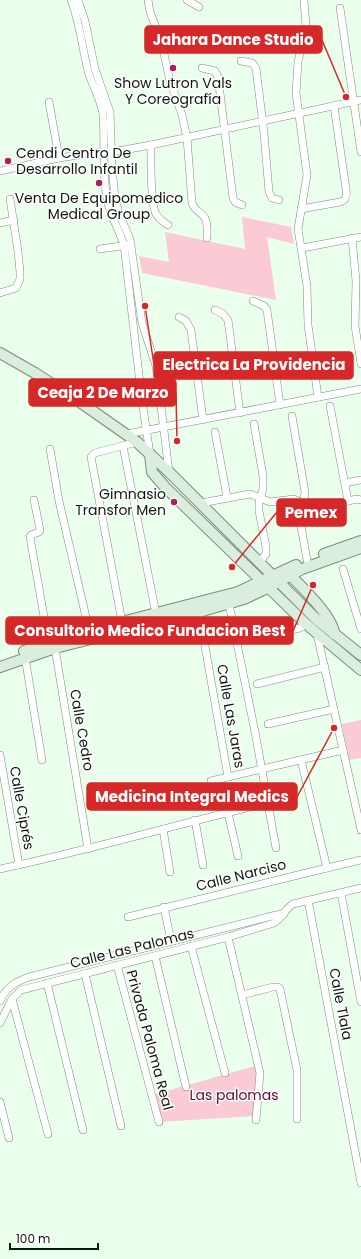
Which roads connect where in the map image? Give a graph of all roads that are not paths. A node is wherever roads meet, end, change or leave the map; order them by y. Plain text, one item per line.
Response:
1 (71, 0) edge
2 (78, 0) edge
3 (148, 0) edge
4 (187, 0) edge
5 (304, 0) edge
6 (199, 7) dead end
7 (340, 8) dead end
8 (242, 61) dead end
9 (202, 68) dead end
10 (91, 70) junction
11 (357, 101) edge
12 (49, 102) dead end
13 (334, 106) junction
14 (299, 114) junction
15 (263, 122) junction
16 (224, 131) junction
17 (187, 138) junction
18 (151, 145) junction
19 (112, 152) junction
20 (361, 152) edge
21 (103, 153) junction
22 (59, 158) junction
23 (0, 172) edge
24 (10, 199) dead end
25 (279, 200) dead end
26 (242, 205) dead end
27 (301, 209) junction
28 (14, 220) junction
29 (0, 223) edge
30 (168, 225) dead end
31 (361, 237) edge
32 (207, 238) dead end
33 (352, 238) junction
34 (127, 245) junction
35 (302, 248) junction
36 (100, 249) dead end
37 (0, 293) edge
38 (253, 301) dead end
39 (215, 310) dead end
40 (179, 317) dead end
41 (360, 348) edge
42 (0, 352) edge
43 (361, 364) edge
44 (361, 389) edge
45 (318, 397) junction
46 (280, 405) junction
47 (330, 406) dead end
48 (240, 412) junction
49 (292, 416) dead end
50 (202, 420) junction
51 (254, 424) dead end
52 (164, 427) junction
53 (146, 431) junction
54 (215, 432) dead end
55 (127, 434) junction
56 (138, 442) junction
57 (123, 446) junction
58 (50, 449) dead end
59 (150, 454) junction
60 (169, 472) junction
61 (361, 480) edge
62 (344, 483) junction
63 (227, 497) junction
64 (260, 498) junction
65 (34, 500) dead end
66 (361, 500) edge
67 (348, 501) junction
68 (200, 503) junction
69 (303, 504) junction
70 (361, 541) edge
71 (361, 548) edge
72 (307, 560) junction
73 (260, 562) junction
74 (343, 569) dead end
75 (287, 573) junction
76 (270, 581) junction
77 (229, 604) junction
78 (199, 612) junction
79 (156, 614) junction
80 (122, 622) junction
81 (306, 624) junction
82 (361, 629) edge
83 (89, 630) junction
84 (317, 634) junction
85 (334, 634) junction
86 (246, 640) dead end
87 (53, 645) junction
88 (361, 655) edge
89 (25, 658) junction
90 (0, 661) edge
91 (0, 667) edge
92 (325, 667) junction
93 (361, 670) edge
94 (257, 684) dead end
95 (334, 709) junction
96 (268, 724) dead end
97 (343, 750) junction
98 (0, 755) edge
99 (42, 760) dead end
100 (301, 760) junction
101 (262, 769) junction
102 (228, 777) junction
103 (211, 781) dead end
104 (267, 803) junction
105 (228, 812) junction
106 (195, 820) junction
107 (162, 829) junction
108 (361, 830) edge
109 (88, 848) junction
110 (276, 848) dead end
111 (238, 856) dead end
112 (361, 860) edge
113 (19, 865) junction
114 (203, 865) dead end
115 (327, 868) junction
116 (0, 869) edge
117 (170, 872) dead end
118 (361, 888) edge
119 (341, 893) junction
120 (308, 900) junction
121 (164, 907) junction
122 (284, 914) junction
123 (128, 917) dead end
124 (228, 937) junction
125 (171, 941) junction
126 (191, 946) junction
127 (155, 956) junction
128 (117, 965) junction
129 (84, 974) junction
130 (47, 983) junction
131 (242, 995) junction
132 (12, 999) junction
133 (0, 1001) edge
134 (361, 1002) edge
135 (0, 1023) edge
136 (225, 1073) dead end
137 (186, 1087) dead end
138 (0, 1102) edge
139 (297, 1119) dead end
140 (256, 1120) dead end
141 (159, 1122) dead end
142 (121, 1126) dead end
143 (83, 1130) dead end
144 (48, 1134) dead end
145 (9, 1138) dead end
146 (361, 1183) edge

1 - 10 street
2 - 10 street
3 - 17 street
4 - 6 street
5 - 14 street
7 - 11 street
8 - 15 street
9 - 16 street
10 - 19 street
10 - 21 street
11 - 13 street
11 - 20 street
12 - 22 street
13 - 14 street
13 - 27 street
14 - 15 street
14 - 27 street
15 - 16 street
15 - 25 street
16 - 17 street
16 - 26 street
17 - 18 street
17 - 32 street
18 - 19 street
18 - 30 street
19 - 21 street
19 - 34 street
21 - 22 street
21 - 34 street
22 - 23 street
24 - 28 street
27 - 35 street
28 - 29 street
28 - 37 street
31 - 33 street
33 - 35 street
33 - 41 street
34 - 36 street
34 - 52 street
34 - 53 street
35 - 45 street
38 - 46 street
39 - 48 street
40 - 50 street
41 - 43 street
42 - 55 main road
44 - 45 street
45 - 46 street
46 - 48 street
47 - 62 street
48 - 50 street
49 - 69 street
50 - 52 street
51 - 64 street
52 - 53 street
52 - 60 street
53 - 55 street
53 - 59 street
54 - 63 street
55 - 56 main road
56 - 57 street
56 - 59 main road
57 - 79 street
57 - 80 street
58 - 83 street
59 - 60 main road
59 - 76 main road
60 - 68 main road
61 - 62 street
62 - 67 street
63 - 64 street
63 - 68 street
64 - 69 street
64 - 73 street
65 - 87 street, Calle Cedro
66 - 67 street
67 - 69 street
68 - 73 main road
69 - 72 street
70 - 72 main road
71 - 75 main road
72 - 75 main road
73 - 76 main road
74 - 82 street
75 - 76 main road
75 - 85 main road
76 - 77 main road
76 - 79 main road
76 - 81 main road
76 - 85 main road
77 - 78 main road
77 - 101 street
78 - 87 main road
78 - 102 street, Calle Las Jaras
79 - 80 main road
80 - 83 main road
81 - 84 main road
81 - 86 street
83 - 87 main road
84 - 92 street
84 - 93 main road
85 - 88 main road
87 - 89 main road
87 - 90 main road
87 - 109 street, Calle Cedro
89 - 91 main road
89 - 99 street
92 - 94 street
92 - 95 street
95 - 96 street
95 - 97 street
97 - 100 street
97 - 108 street
98 - 113 street, Calle Ciprés
100 - 101 street
100 - 115 street
101 - 102 street
101 - 104 street
102 - 103 street
104 - 105 street
104 - 110 street
105 - 106 street
105 - 111 street
106 - 107 street
106 - 114 street
107 - 109 street
107 - 117 street
109 - 113 street
112 - 115 street, Calle Narciso
113 - 116 street
115 - 121 street, Calle Narciso
118 - 119 street, Calle Las Palomas
119 - 120 street, Calle Las Palomas
119 - 134 street
120 - 122 street, Calle Las Palomas
120 - 146 street, Calle Tlala
121 - 123 street, Calle Narciso
121 - 125 street
122 - 124 street, Calle Las Palomas
122 - 125 street, Calle Las Palomas
124 - 126 street, Calle Las Palomas
124 - 131 street
125 - 133 street, Calle Las Palomas
126 - 127 street, Calle Las Palomas
126 - 136 street
127 - 128 street, Calle Las Palomas
127 - 137 street
128 - 129 street, Calle Las Palomas
128 - 141 street, Privada Paloma Real
129 - 130 street, Calle Las Palomas
129 - 142 street
130 - 132 street, Calle Las Palomas
130 - 143 street
131 - 139 street
131 - 140 street
132 - 135 street, Calle Las Palomas
132 - 144 street
138 - 145 street

